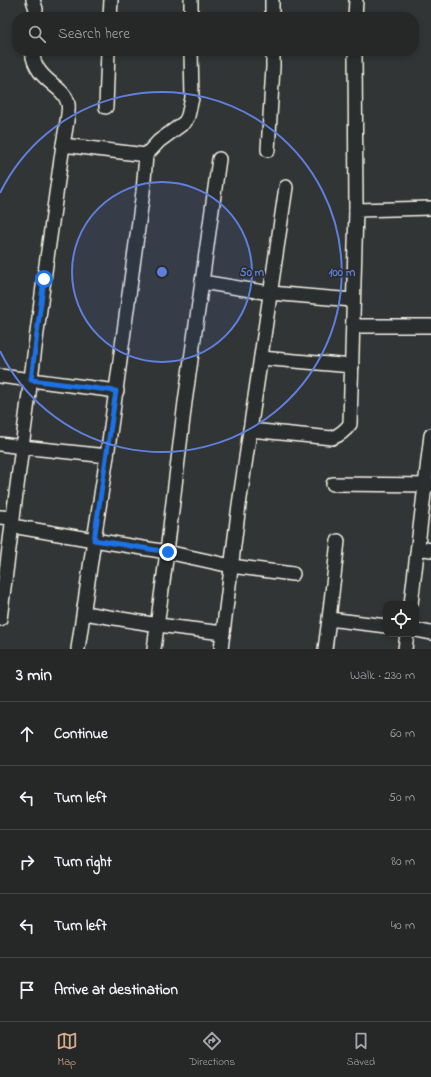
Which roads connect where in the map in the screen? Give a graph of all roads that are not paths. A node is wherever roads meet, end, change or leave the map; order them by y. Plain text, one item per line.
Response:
1 (33, 0) edge
2 (110, 0) edge
3 (191, 0) edge
4 (272, 0) edge
5 (356, 0) edge
6 (35, 12) edge
7 (110, 12) edge
8 (191, 12) edge
9 (272, 12) edge
10 (355, 12) edge
11 (33, 56) edge
12 (108, 56) edge
13 (191, 56) edge
14 (273, 56) edge
15 (355, 56) edge
16 (106, 107) dead end
17 (63, 145) junction
18 (268, 150) dead end
19 (146, 155) junction
20 (219, 159) dead end
21 (286, 187) dead end
22 (431, 208) edge
23 (356, 210) junction
24 (202, 282) junction
25 (270, 293) junction
26 (353, 300) junction
27 (353, 326) junction
28 (431, 326) edge
29 (261, 358) junction
30 (352, 366) junction
31 (0, 376) edge
32 (31, 380) junction
33 (116, 391) junction
34 (250, 430) junction
35 (431, 434) edge
36 (0, 444) edge
37 (22, 447) junction
38 (107, 456) junction
39 (333, 484) dead end
40 (428, 485) edge
41 (8, 520) edge
42 (94, 540) junction
43 (338, 542) dead end
44 (418, 548) junction
45 (431, 550) edge
46 (168, 552) junction
47 (231, 566) junction
48 (293, 574) dead end
49 (2, 582) edge
50 (411, 601) edge
51 (84, 612) junction
52 (0, 619) edge
53 (329, 619) junction
54 (158, 625) junction
55 (383, 626) edge
56 (419, 631) edge
57 (223, 633) junction
58 (431, 633) edge
59 (407, 637) edge
60 (78, 649) edge
61 (154, 649) edge
62 (222, 649) edge
63 (325, 649) edge
64 (405, 649) edge

1 - 6 street
2 - 7 street
3 - 8 street
4 - 9 street
5 - 10 street
11 - 17 street
12 - 16 street
13 - 19 street
14 - 18 street
15 - 23 street
17 - 19 street
17 - 32 street
19 - 33 street
20 - 24 street
21 - 25 street
22 - 23 street
23 - 26 street
24 - 25 street
24 - 46 street
25 - 26 street
25 - 29 street
26 - 27 street
27 - 28 street
27 - 30 street
29 - 30 street
29 - 34 street
30 - 34 street
31 - 32 street
32 - 33 street
32 - 37 street
33 - 38 street
34 - 47 street
35 - 40 street
36 - 37 street
37 - 38 street
37 - 41 street
38 - 42 street
39 - 40 street
40 - 44 street
41 - 42 street
41 - 49 street
42 - 46 street
42 - 51 street
43 - 53 street
44 - 45 street
44 - 50 street
46 - 47 street
46 - 54 street
47 - 48 street
47 - 57 street
49 - 52 street
51 - 54 street
51 - 60 street
53 - 55 street
53 - 63 street
54 - 57 street
54 - 61 street
56 - 58 street
57 - 62 street
59 - 64 street

